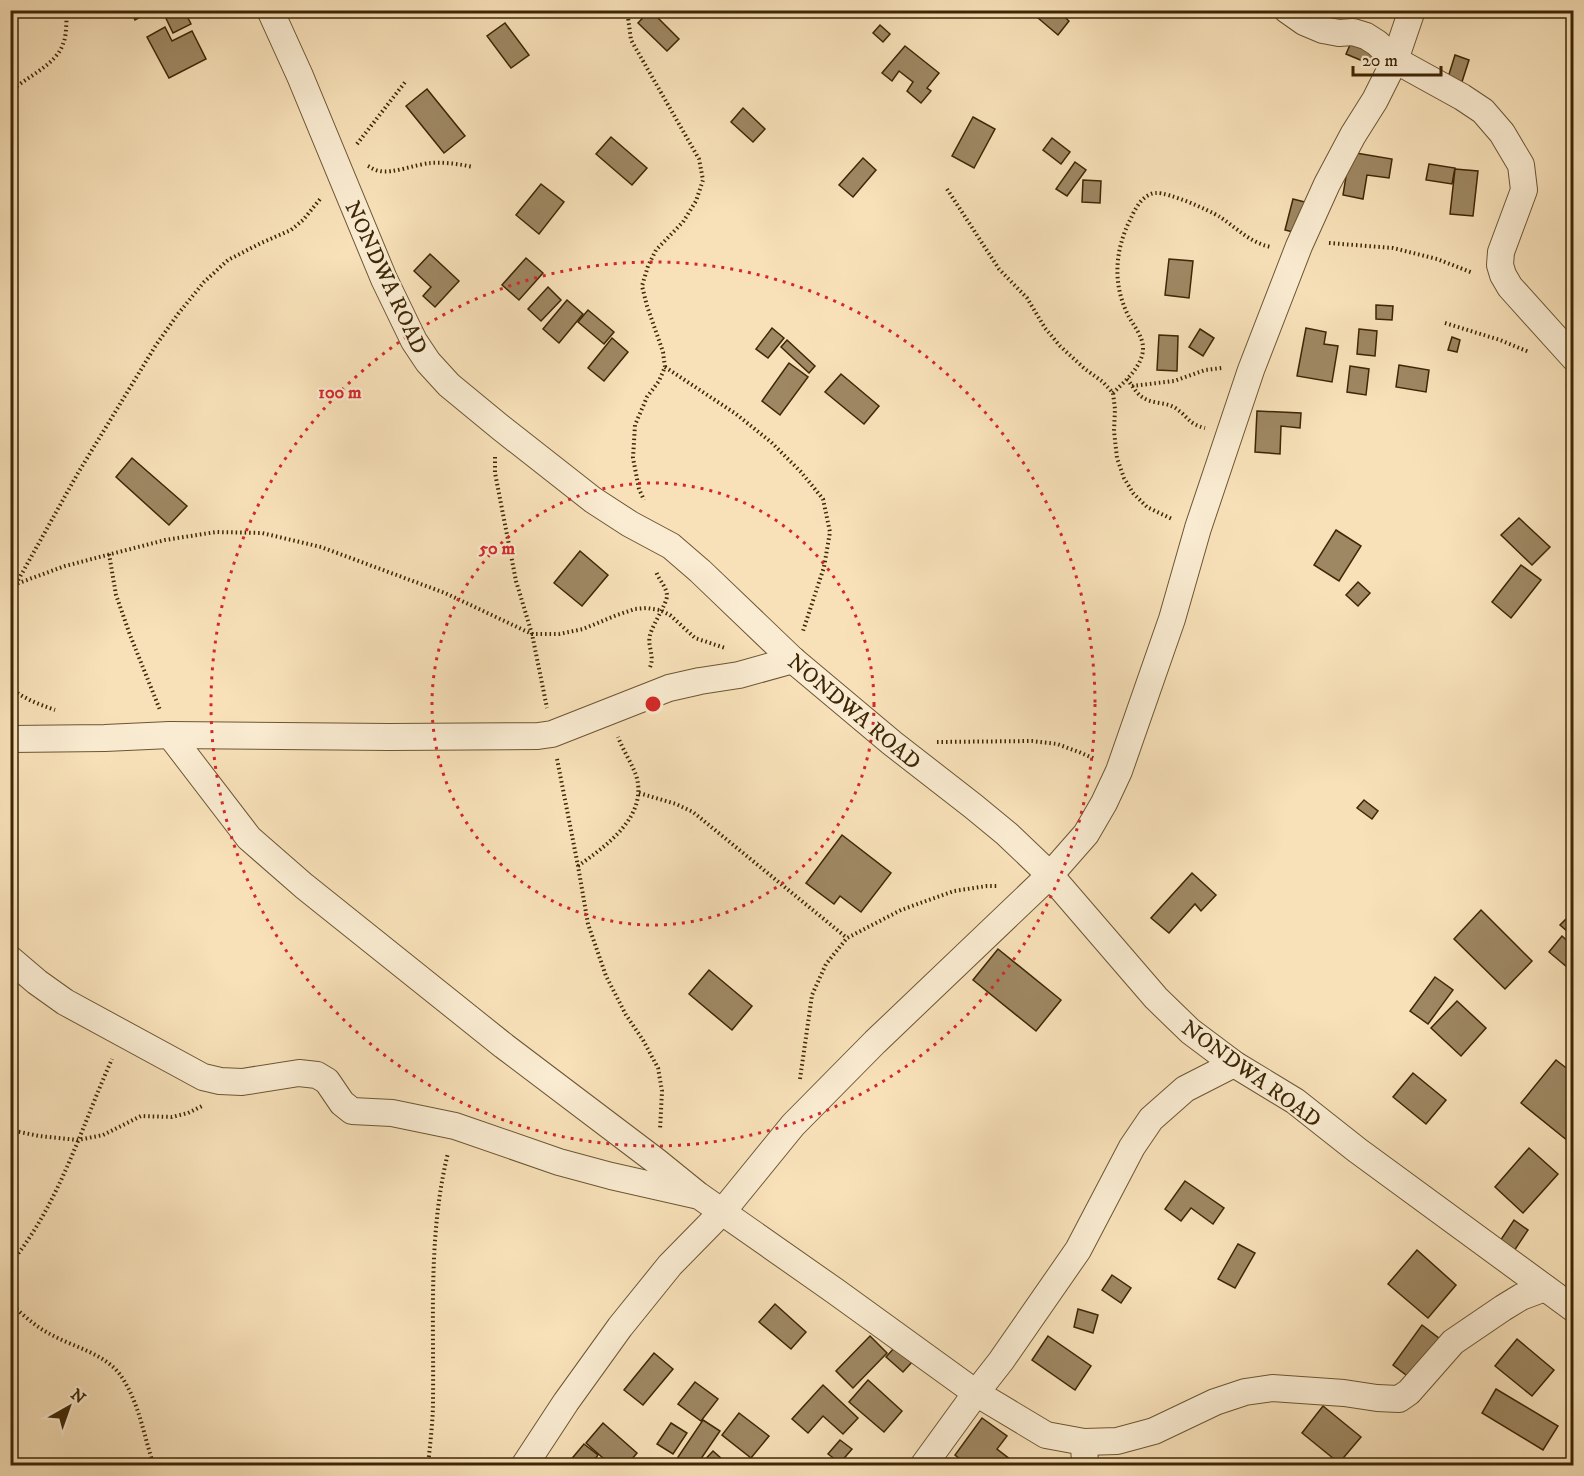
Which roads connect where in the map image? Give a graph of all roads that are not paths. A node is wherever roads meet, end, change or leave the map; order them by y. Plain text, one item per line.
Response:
1 (270, 10) edge
2 (1287, 10) edge
3 (1412, 10) edge
4 (1395, 60) junction
5 (1569, 370) edge
6 (781, 664) junction
7 (170, 735) junction
8 (10, 739) edge
9 (1042, 883) junction
10 (10, 959) edge
11 (1233, 1064) junction
12 (698, 1195) junction
13 (723, 1211) junction
14 (1545, 1288) junction
15 (1574, 1309) edge
16 (976, 1393) junction
17 (1085, 1454) edge
18 (524, 1466) edge
19 (923, 1466) edge

1 - 6 street, NONDWA ROAD
2 - 4 street
3 - 4 street
4 - 5 street
4 - 9 street
6 - 7 street
6 - 9 street, NONDWA ROAD
7 - 8 street
7 - 12 street
9 - 11 street, NONDWA ROAD
9 - 13 street
10 - 12 street
11 - 14 street, NONDWA ROAD
11 - 16 street
12 - 13 street
13 - 16 street
13 - 18 street
14 - 15 street, NONDWA ROAD
14 - 17 street
16 - 17 street
16 - 19 street

